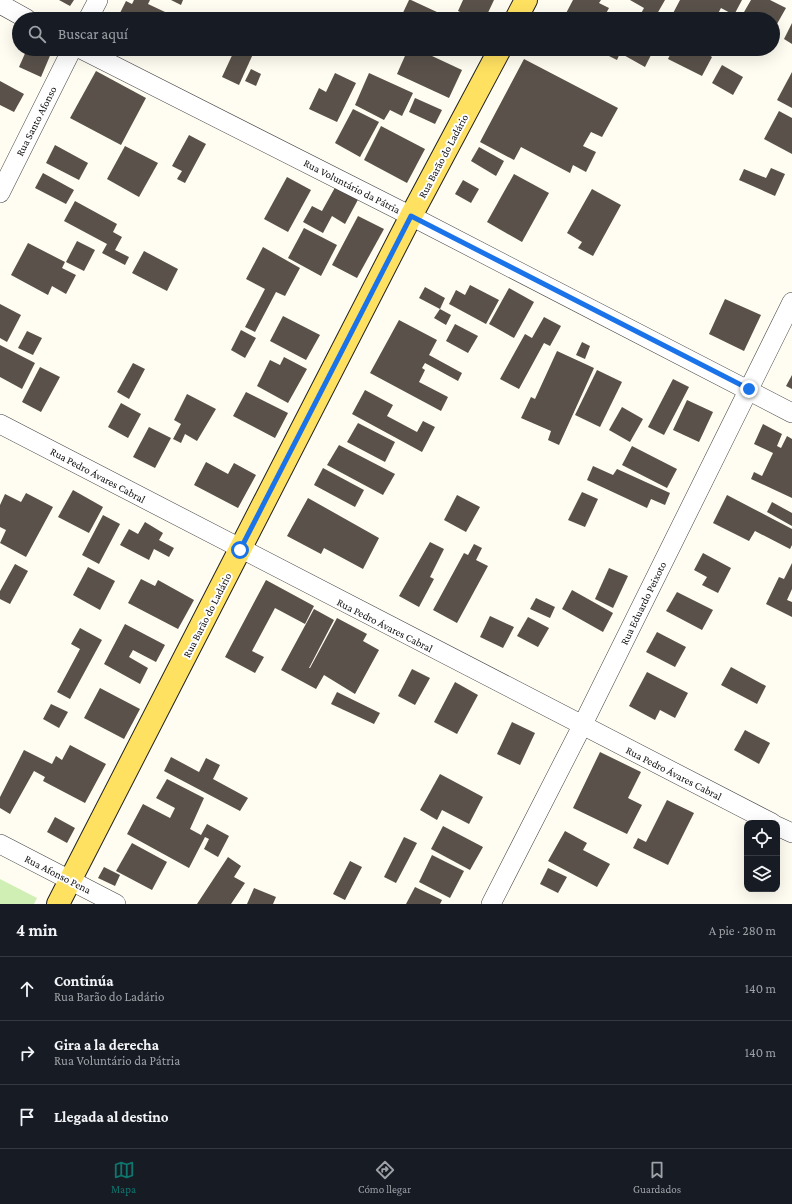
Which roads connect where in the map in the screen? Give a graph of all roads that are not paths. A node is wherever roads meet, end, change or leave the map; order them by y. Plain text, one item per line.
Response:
1 (98, 0) edge
2 (526, 0) edge
3 (0, 4) edge
4 (14, 12) edge
5 (92, 12) edge
6 (520, 12) edge
7 (68, 56) edge
8 (95, 56) edge
9 (496, 56) edge
10 (0, 193) edge
11 (411, 216) junction
12 (792, 302) edge
13 (749, 389) junction
14 (792, 413) edge
15 (0, 424) edge
16 (240, 550) junction
17 (582, 726) junction
18 (766, 820) edge
19 (780, 827) edge
20 (792, 833) edge
21 (0, 844) edge
22 (70, 880) junction
23 (58, 904) edge
24 (116, 904) edge
25 (491, 904) edge

1 - 5 street
2 - 6 main road
3 - 4 street
7 - 10 street, Rua Santo Afonso
8 - 11 street, Rua Voluntário da Pátria
9 - 11 main road, Rua Barão do Ladário
11 - 13 street, Rua Voluntário da Pátria
11 - 16 main road, Rua Barão do Ladário
12 - 13 street, Rua Eduardo Peixoto
13 - 14 street, Rua Voluntário da Pátria
13 - 17 street, Rua Eduardo Peixoto
15 - 16 street, Rua Pedro Ávares Cabral
16 - 17 street, Rua Pedro Ávares Cabral
16 - 22 main road, Rua Barão do Ladário
17 - 18 street, Rua Pedro Ávares Cabral
17 - 25 street, Rua Eduardo Peixoto
19 - 20 street
21 - 22 street, Rua Afonso Pena
22 - 23 main road, Rua Barão do Ladário
22 - 24 street, Rua Afonso Pena

